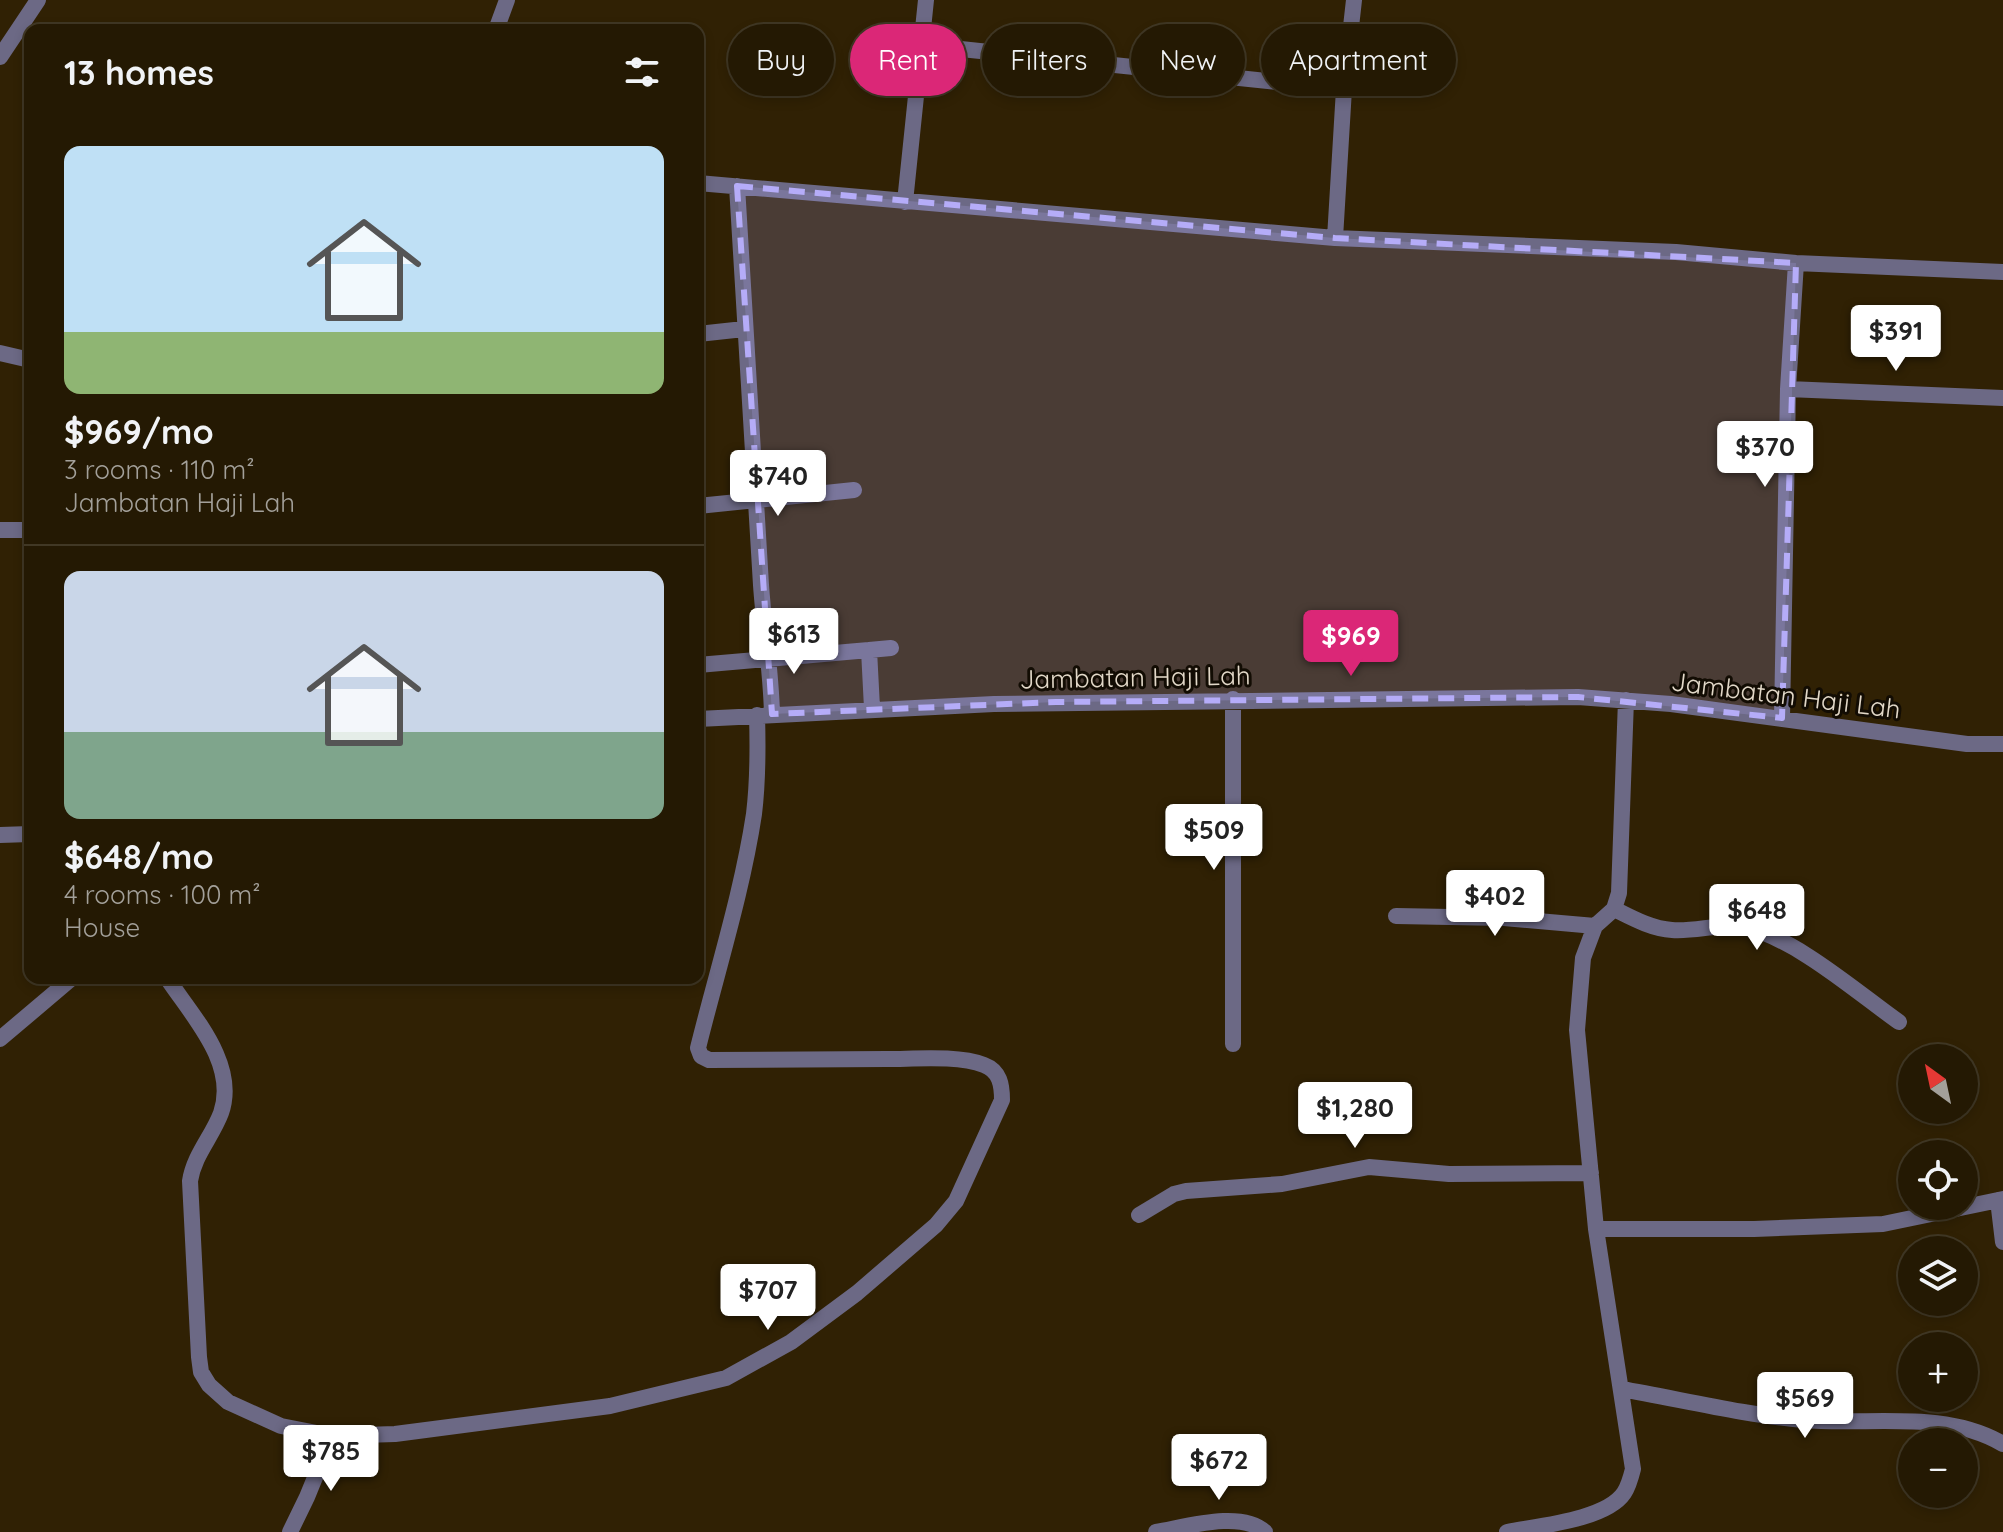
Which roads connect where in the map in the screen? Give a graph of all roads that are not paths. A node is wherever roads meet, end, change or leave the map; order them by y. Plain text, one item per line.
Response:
1 (38, 0) edge
2 (507, 0) edge
3 (926, 0) edge
4 (1354, 0) edge
5 (498, 24) edge
6 (924, 24) edge
7 (1351, 24) edge
8 (966, 49) edge
9 (0, 57) edge
10 (1261, 80) edge
11 (917, 96) edge
12 (1344, 96) edge
13 (704, 183) edge
14 (737, 186) junction
15 (905, 202) junction
16 (1335, 238) junction
17 (1796, 263) junction
18 (2003, 272) edge
19 (744, 329) junction
20 (704, 333) edge
21 (0, 353) edge
22 (24, 359) edge
23 (1788, 389) junction
24 (2003, 398) edge
25 (854, 490) dead end
26 (755, 501) junction
27 (704, 505) edge
28 (0, 530) edge
29 (24, 530) edge
30 (891, 648) dead end
31 (869, 650) junction
32 (768, 658) junction
33 (704, 664) edge
34 (1233, 699) junction
35 (1626, 700) junction
36 (872, 708) junction
37 (765, 714) junction
38 (1782, 718) junction
39 (704, 719) edge
40 (2003, 744) edge
41 (24, 834) edge
42 (0, 835) edge
43 (1614, 909) junction
44 (1396, 916) dead end
45 (1595, 926) junction
46 (65, 984) edge
47 (171, 984) edge
48 (1899, 1022) dead end
49 (0, 1039) edge
50 (1233, 1044) dead end
51 (1591, 1173) junction
52 (2001, 1200) edge
53 (1139, 1215) dead end
54 (1596, 1229) junction
55 (2003, 1242) edge
56 (1621, 1389) junction
57 (332, 1436) junction
58 (2003, 1444) edge
59 (290, 1532) edge
60 (1156, 1532) edge
61 (1265, 1532) edge
62 (1507, 1532) edge

1 - 9 street
2 - 5 street
3 - 6 street
4 - 7 street
8 - 10 street
11 - 15 street
12 - 16 street
13 - 14 street
14 - 15 street
14 - 19 street
15 - 16 street
16 - 17 street
17 - 18 street
17 - 23 street
19 - 20 street
19 - 26 street
21 - 22 street
23 - 24 street
23 - 38 street
25 - 26 street
26 - 27 street
26 - 32 street
28 - 29 street
30 - 31 street
31 - 32 street
31 - 36 street
32 - 33 street
32 - 37 street
34 - 35 street, Jambatan Haji Lah
34 - 36 street, Jambatan Haji Lah
34 - 50 street
35 - 38 street, Jambatan Haji Lah
35 - 43 street
36 - 37 street, Jambatan Haji Lah
37 - 39 street, Jambatan Haji Lah
37 - 57 street
38 - 40 street, Jambatan Haji Lah
41 - 42 street
43 - 45 street
43 - 48 street
44 - 45 street
45 - 51 street
46 - 49 street
47 - 57 street
51 - 53 street
51 - 54 street
52 - 54 street
52 - 55 street
54 - 56 street
56 - 58 street
56 - 62 street
57 - 59 street
60 - 61 street

